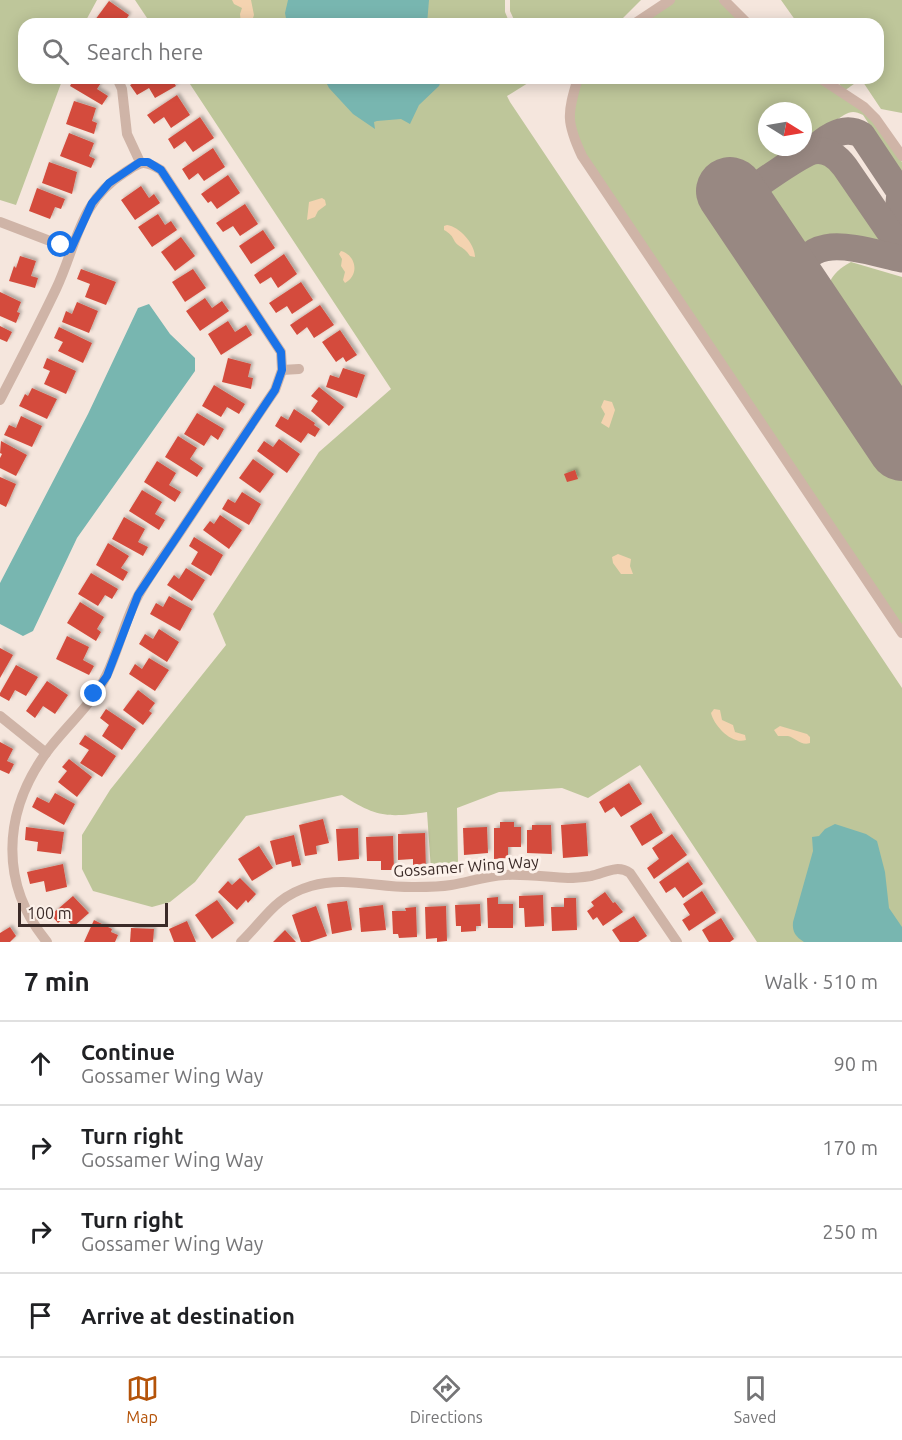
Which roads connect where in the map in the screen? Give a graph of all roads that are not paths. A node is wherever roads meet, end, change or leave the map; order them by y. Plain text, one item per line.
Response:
1 (670, 0) edge
2 (724, 0) edge
3 (643, 18) edge
4 (742, 18) edge
5 (120, 84) edge
6 (576, 84) edge
7 (829, 84) edge
8 (902, 156) edge
9 (140, 162) junction
10 (0, 222) edge
11 (71, 249) junction
12 (299, 369) dead end
13 (282, 370) junction
14 (0, 400) edge
15 (902, 633) edge
16 (0, 716) edge
17 (46, 753) junction
18 (47, 942) edge
19 (241, 942) edge
20 (677, 942) edge

1 - 3 street
2 - 4 street
5 - 9 street
6 - 15 street
7 - 8 street
9 - 11 street
9 - 13 street
10 - 11 street
11 - 14 street
12 - 13 street
13 - 17 street
16 - 17 street
17 - 18 street
19 - 20 street, Gossamer Wing Way

